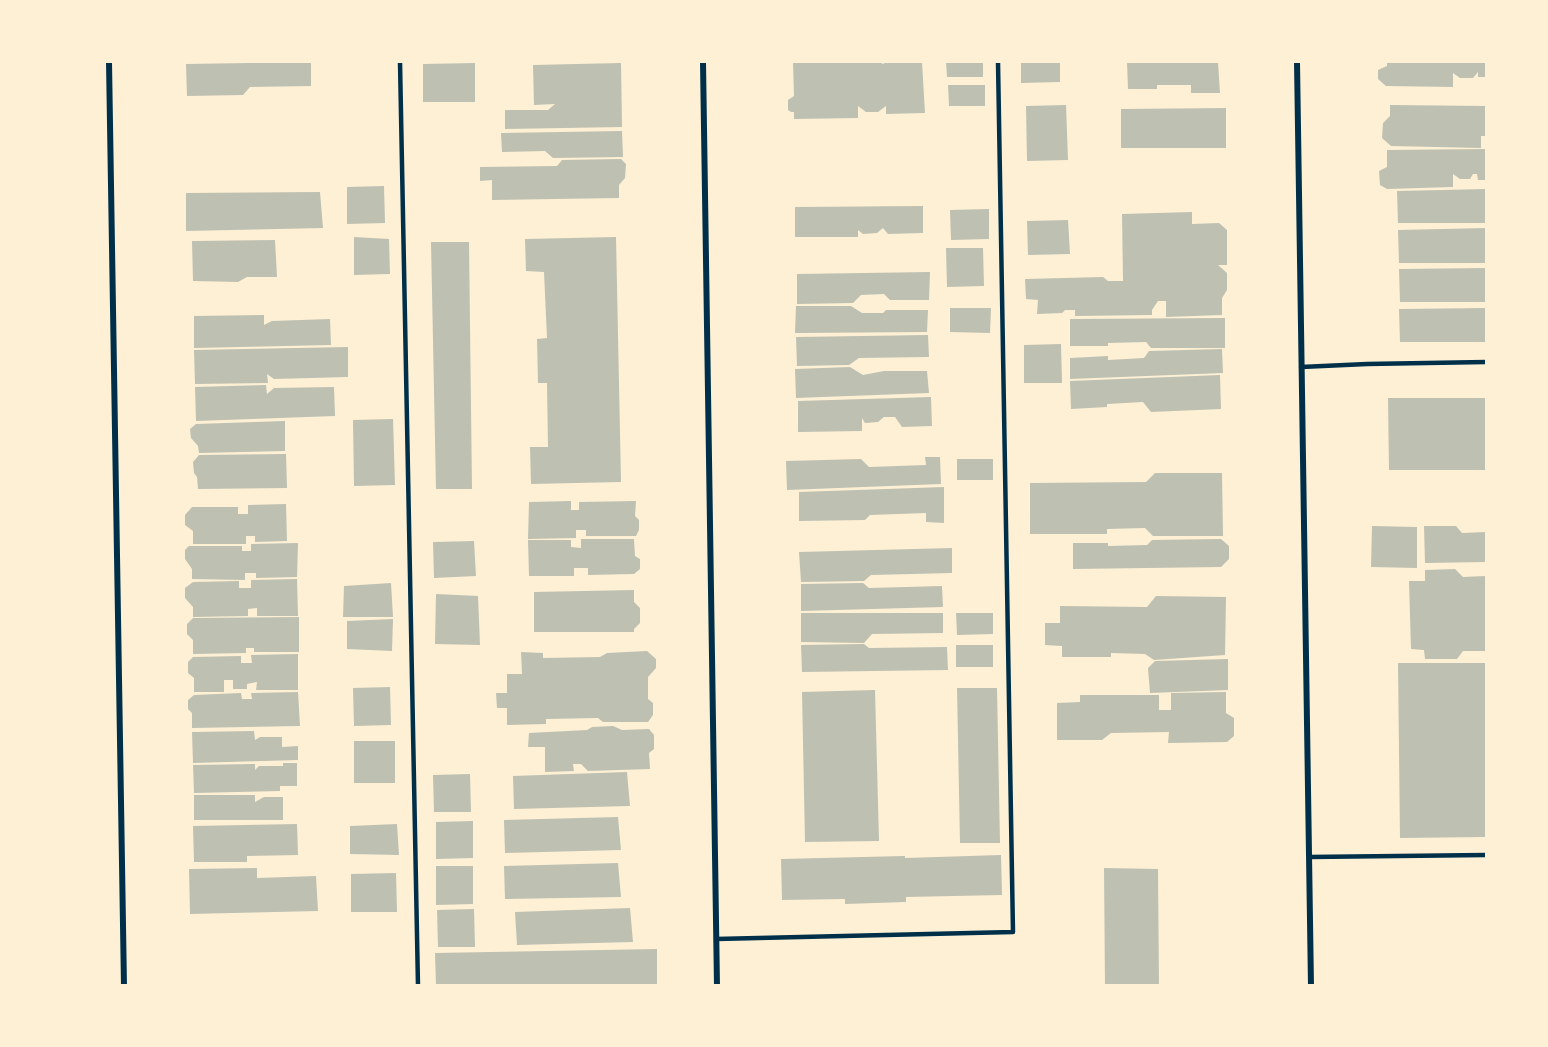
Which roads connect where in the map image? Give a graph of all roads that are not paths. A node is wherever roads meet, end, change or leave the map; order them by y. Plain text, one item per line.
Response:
1 (109, 62) edge
2 (400, 62) edge
3 (703, 62) edge
4 (998, 62) edge
5 (1297, 62) edge
6 (1486, 362) edge
7 (1301, 367) junction
8 (1486, 855) edge
9 (1309, 856) junction
10 (716, 939) junction
11 (124, 986) edge
12 (418, 986) edge
13 (717, 986) edge
14 (1311, 986) edge

1 - 11 street
2 - 12 lane
3 - 10 street
4 - 10 lane
5 - 7 street
6 - 7 lane
7 - 9 street
8 - 9 lane
9 - 14 street
10 - 13 street

